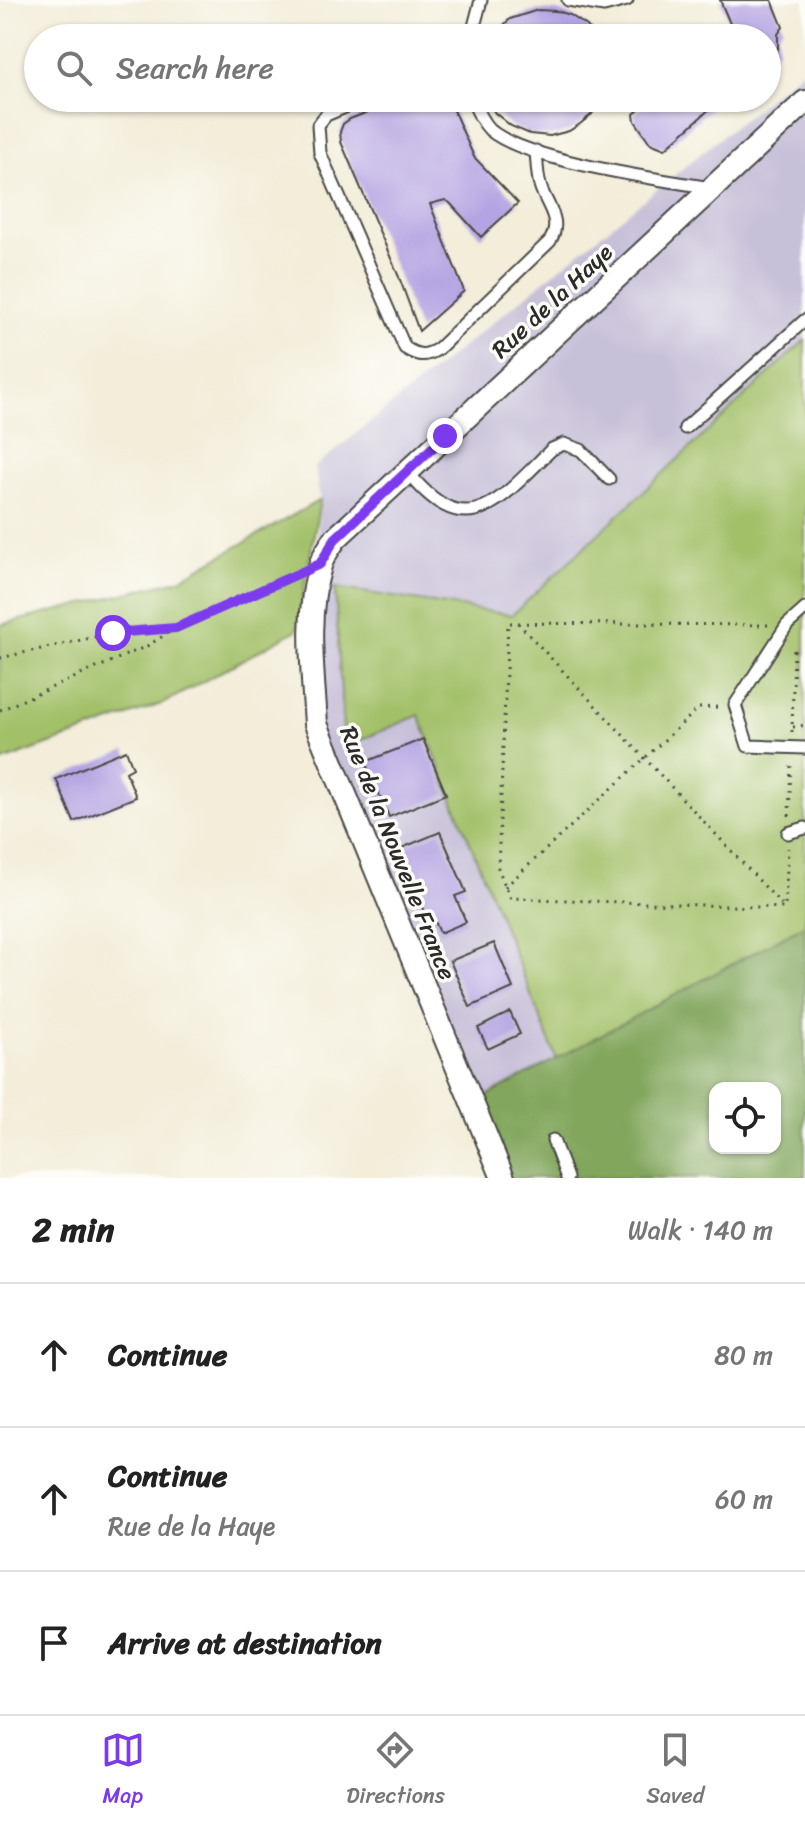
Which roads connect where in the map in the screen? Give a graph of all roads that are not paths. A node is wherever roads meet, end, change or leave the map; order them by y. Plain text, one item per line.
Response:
1 (481, 0) edge
2 (568, 0) edge
3 (627, 0) edge
4 (475, 24) edge
5 (805, 102) edge
6 (333, 112) edge
7 (478, 112) edge
8 (536, 151) junction
9 (713, 188) junction
10 (805, 320) edge
11 (685, 428) dead end
12 (407, 471) junction
13 (609, 479) dead end
14 (335, 539) joint
15 (805, 609) edge
16 (805, 748) edge
17 (805, 828) edge
18 (788, 833) road end
19 (553, 1140) dead end
20 (503, 1178) edge
21 (567, 1178) edge

1 - 4 lane
2 - 3 lane
5 - 9 street, Rue de la Haye
6 - 8 lane
7 - 8 lane
8 - 9 lane
9 - 12 street, Rue de la Haye
10 - 11 lane
12 - 13 lane
12 - 14 street, Rue de la Haye
14 - 20 street, Rue de la Nouvelle France
15 - 16 lane
17 - 18 lane
19 - 21 lane

